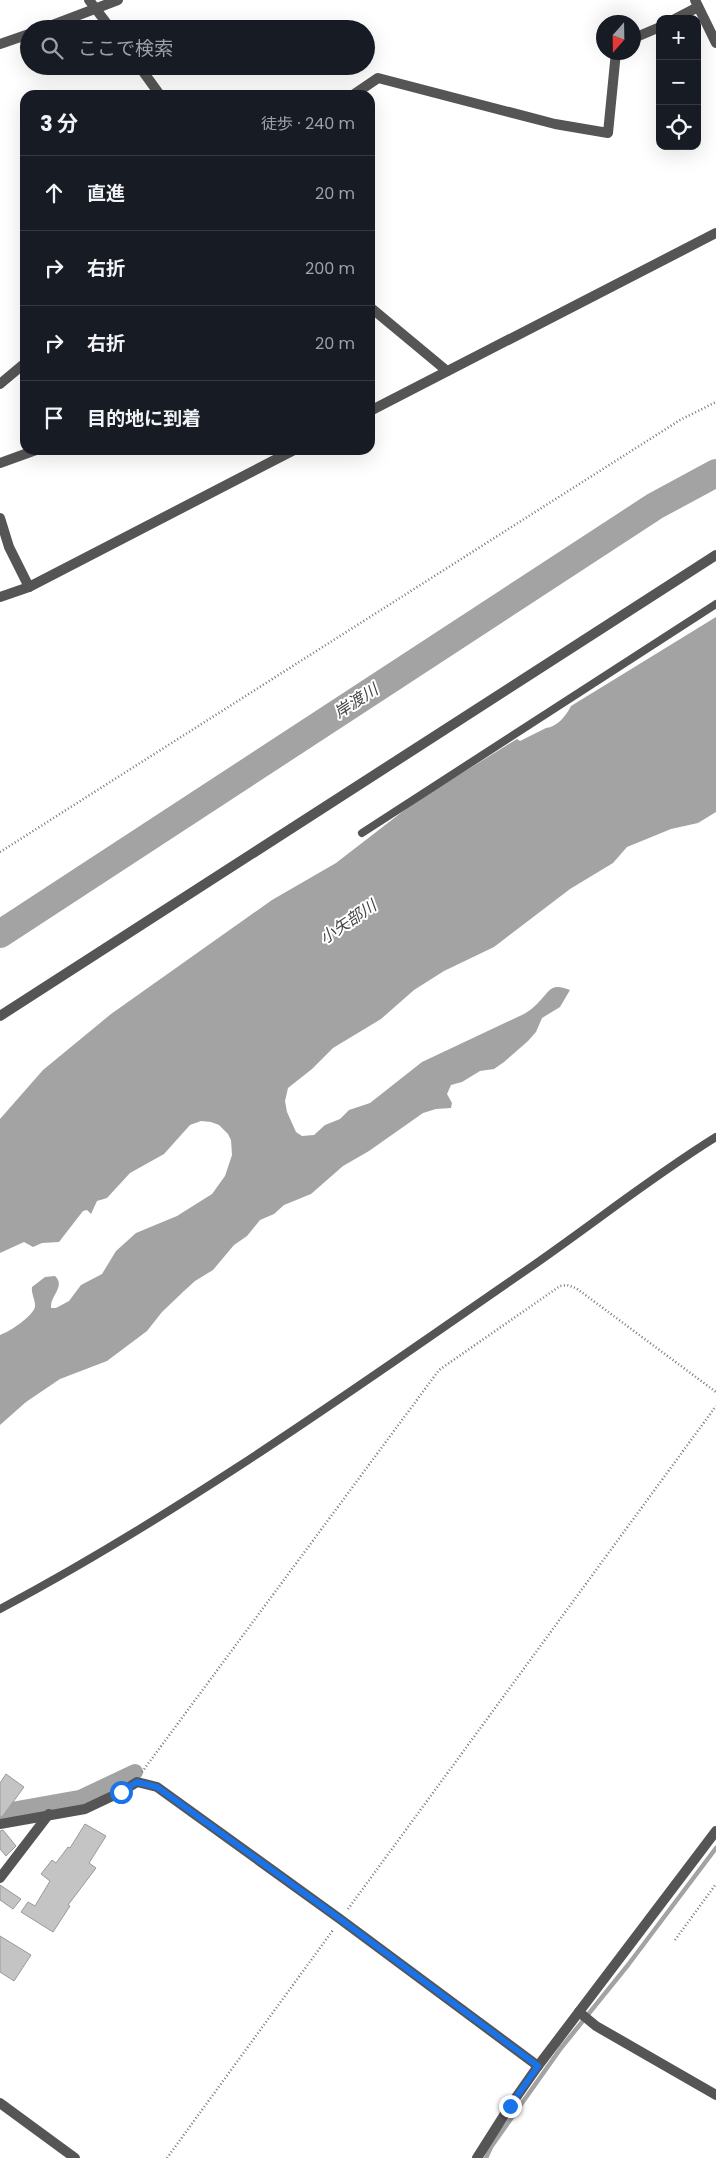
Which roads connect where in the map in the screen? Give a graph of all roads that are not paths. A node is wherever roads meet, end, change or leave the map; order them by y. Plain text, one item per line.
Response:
1 (89, 0) edge
2 (118, 0) edge
3 (696, 3) edge
4 (96, 9) junction
5 (680, 15) edge
6 (66, 20) edge
7 (104, 20) edge
8 (656, 29) edge
9 (641, 35) edge
10 (20, 37) edge
11 (716, 43) edge
12 (0, 44) edge
13 (615, 60) edge
14 (146, 75) edge
15 (156, 90) edge
16 (360, 90) edge
17 (716, 233) edge
18 (375, 311) edge
19 (20, 367) edge
20 (447, 371) junction
21 (0, 384) edge
22 (375, 408) edge
23 (22, 455) edge
24 (284, 455) edge
25 (0, 463) edge
26 (0, 518) edge
27 (716, 555) edge
28 (29, 587) junction
29 (0, 597) edge
30 (716, 604) edge
31 (362, 832) dead end
32 (0, 1016) edge
33 (716, 1137) edge
34 (0, 1609) edge
35 (49, 1814) junction
36 (0, 1824) edge
37 (716, 1831) edge
38 (0, 1878) edge
39 (581, 2014) junction
40 (538, 2066) junction
41 (716, 2095) edge
42 (0, 2103) edge
43 (75, 2158) edge
44 (477, 2158) edge

1 - 4 street
2 - 4 street
3 - 5 street
3 - 11 street
4 - 6 street
4 - 7 street
8 - 9 street
10 - 12 street
13 - 16 street
14 - 15 street
17 - 20 street
18 - 20 street
19 - 21 street
20 - 22 street
23 - 25 street
24 - 28 street
26 - 28 street
27 - 32 street
28 - 29 street
30 - 31 lane
33 - 34 lane
35 - 36 street
35 - 38 street
35 - 40 street
37 - 39 street
39 - 40 street
39 - 41 street
40 - 44 street
42 - 43 street

